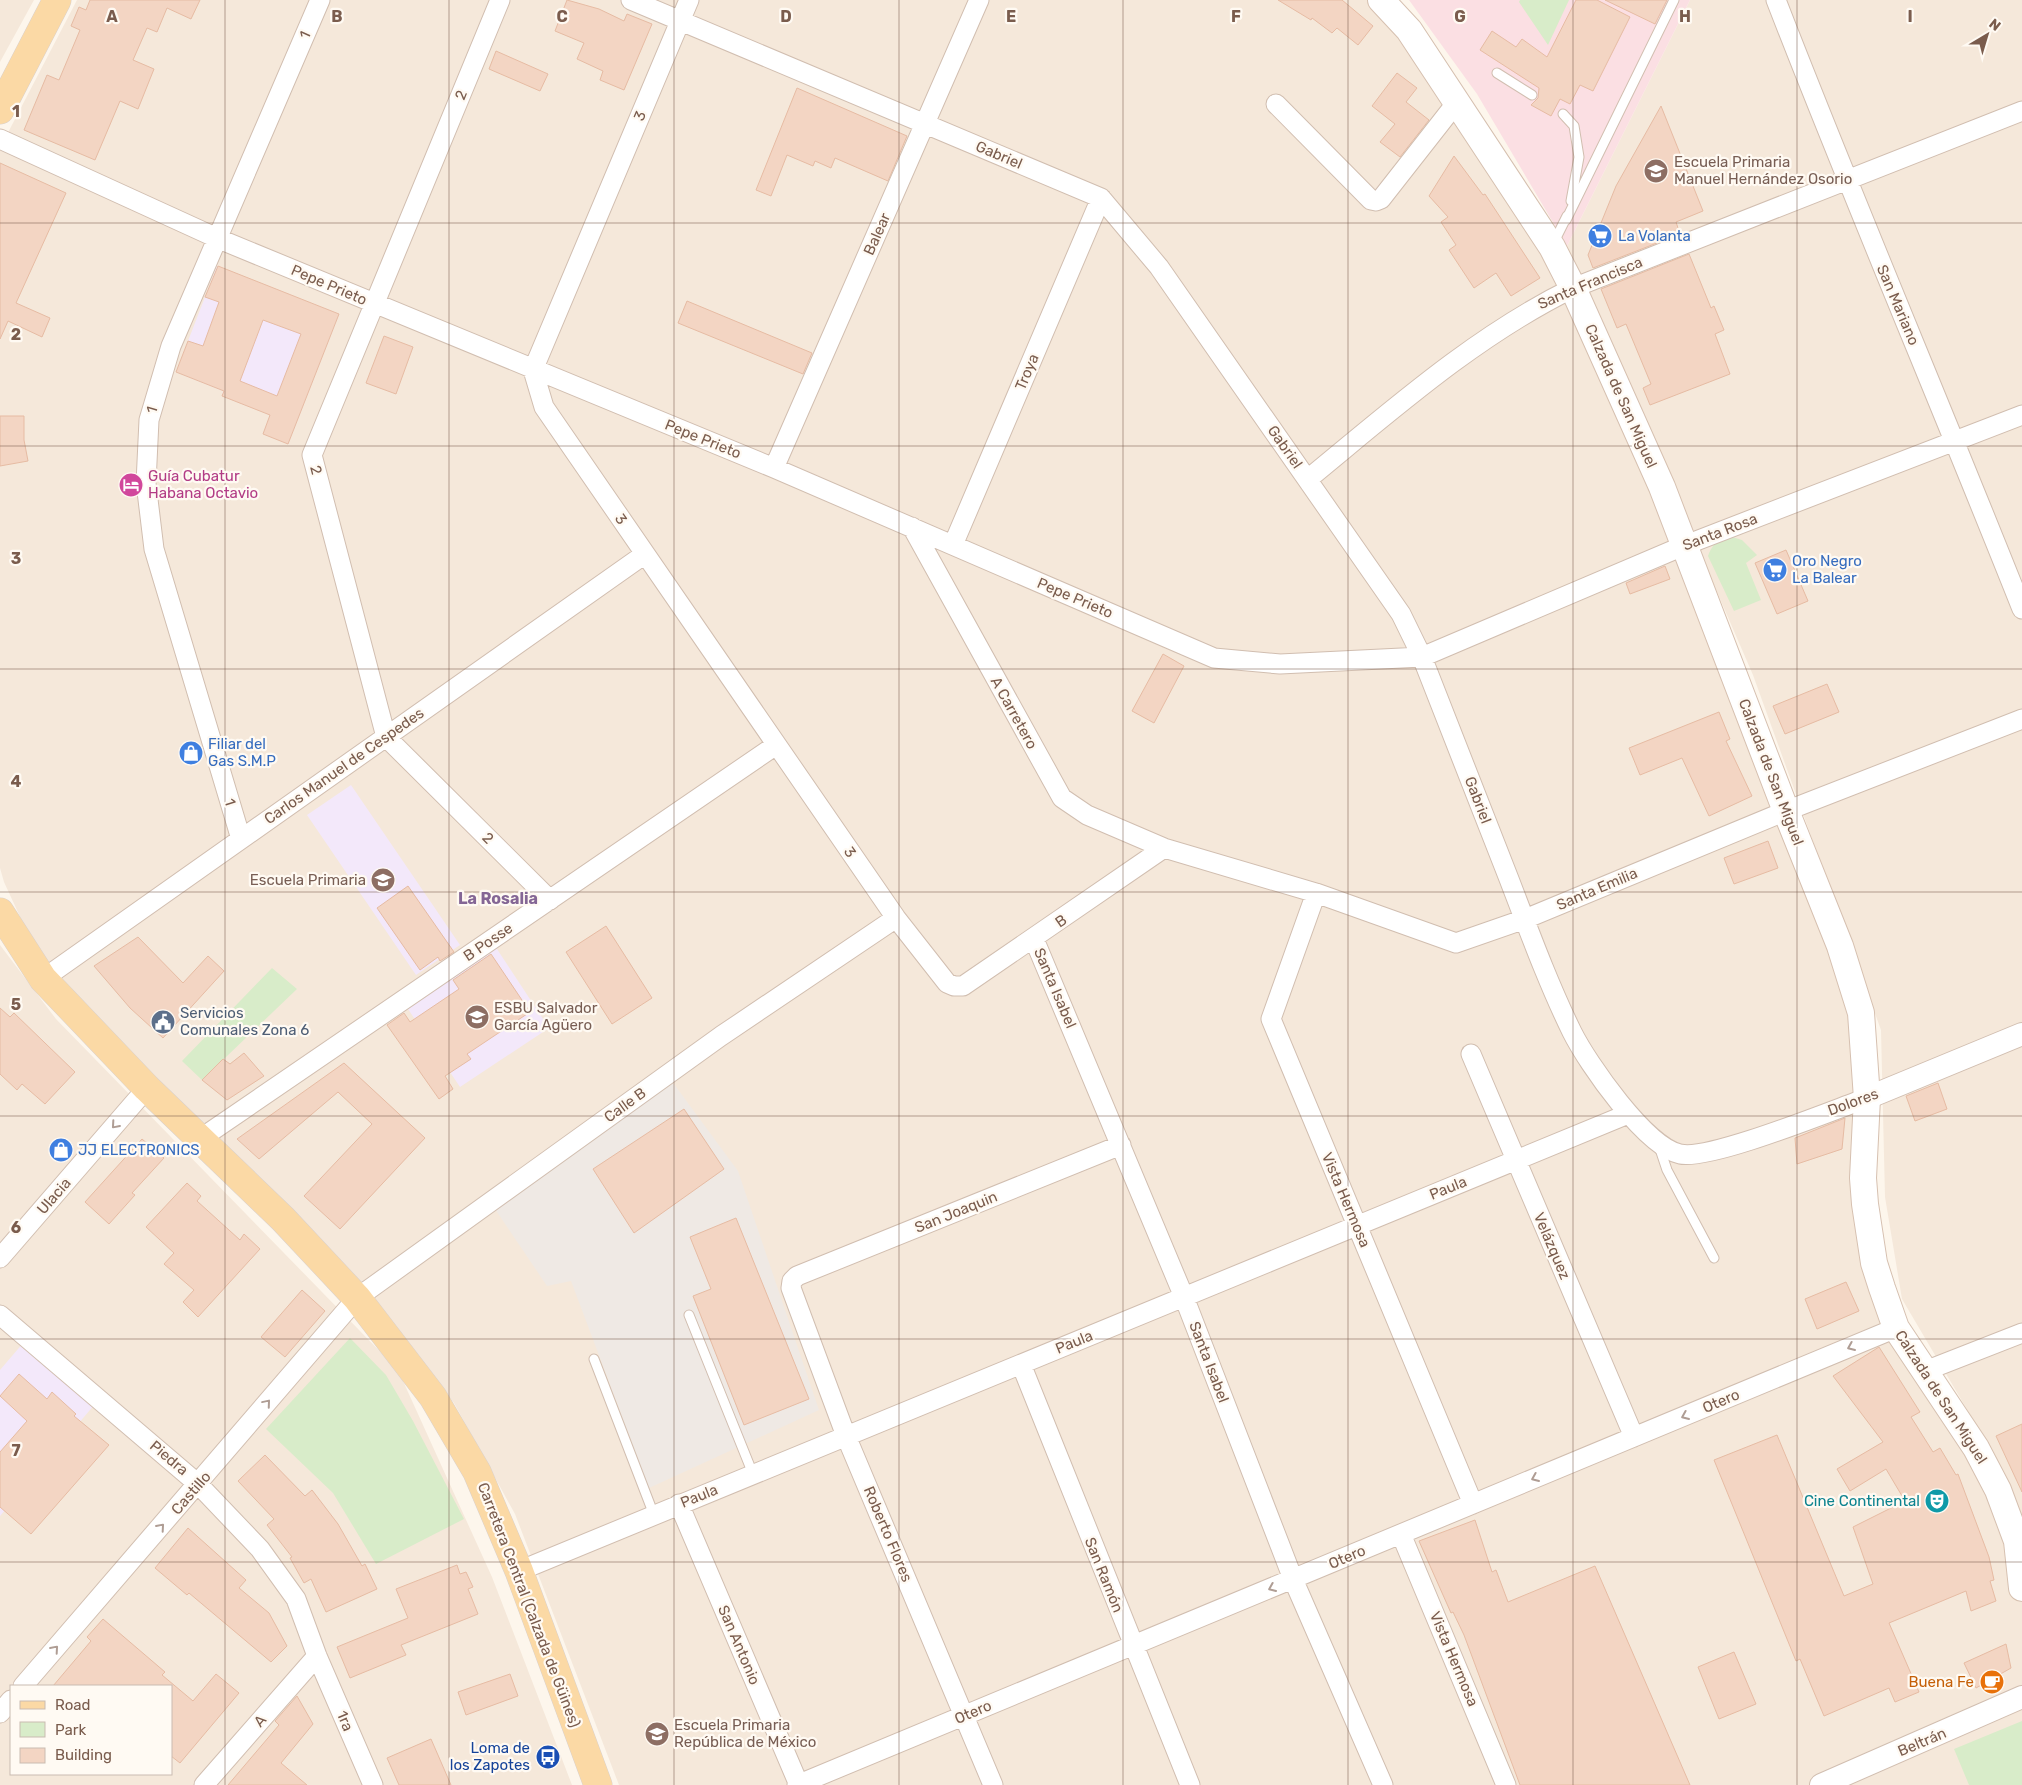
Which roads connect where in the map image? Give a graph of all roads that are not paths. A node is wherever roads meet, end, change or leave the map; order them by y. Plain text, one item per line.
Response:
1 (57, 0) edge
2 (320, 0) edge
3 (500, 0) edge
4 (631, 0) edge
5 (689, 0) edge
6 (979, 0) edge
7 (1381, 0) edge
8 (1674, 0) edge
9 (1776, 0) edge
10 (680, 21) junction
11 (1497, 73) dead end
12 (1532, 95) dead end
13 (1457, 102) junction
14 (1276, 104) dead end
15 (0, 110) edge
16 (2022, 111) edge
17 (1563, 114) dead end
18 (925, 124) junction
19 (0, 139) edge
20 (1846, 181) junction
21 (1101, 198) junction
22 (1566, 220) junction
23 (218, 239) junction
24 (1552, 247) junction
25 (1573, 288) junction
26 (374, 304) junction
27 (533, 370) junction
28 (2022, 415) edge
29 (1956, 441) junction
30 (774, 468) junction
31 (1308, 479) junction
32 (912, 527) junction
33 (953, 545) junction
34 (1683, 546) junction
35 (645, 554) junction
36 (2022, 609) edge
37 (1422, 657) junction
38 (2022, 719) edge
39 (386, 737) junction
40 (776, 745) junction
41 (1786, 811) junction
42 (241, 839) junction
43 (1164, 848) junction
44 (1316, 893) junction
45 (550, 900) junction
46 (0, 912) edge
47 (896, 918) junction
48 (1525, 919) junction
49 (1034, 939) junction
50 (43, 978) junction
51 (954, 986) joint
52 (2022, 1034) edge
53 (1471, 1054) dead end
54 (147, 1088) junction
55 (1867, 1098) junction
56 (1628, 1114) junction
57 (200, 1139) junction
58 (1657, 1140) junction
59 (1121, 1145) junction
60 (1679, 1154) joint
61 (1516, 1160) junction
62 (1357, 1226) junction
63 (0, 1258) edge
64 (1714, 1258) dead end
65 (792, 1281) joint
66 (1184, 1297) junction
67 (357, 1298) junction
68 (0, 1315) edge
69 (689, 1315) dead end
70 (1896, 1328) junction
71 (2022, 1333) edge
72 (594, 1359) dead end
73 (1021, 1364) junction
74 (1925, 1371) junction
75 (846, 1436) junction
76 (1634, 1437) junction
77 (754, 1474) junction
78 (198, 1484) junction
79 (679, 1504) junction
80 (1473, 1504) junction
81 (654, 1515) junction
82 (1401, 1534) junction
83 (2019, 1540) edge
84 (519, 1571) junction
85 (1293, 1579) junction
86 (2022, 1588) edge
87 (1132, 1646) junction
88 (317, 1656) junction
89 (24, 1685) edge
90 (2022, 1697) edge
91 (10, 1701) edge
92 (0, 1713) edge
93 (965, 1716) junction
94 (204, 1785) edge
95 (372, 1785) edge
96 (598, 1785) edge
97 (798, 1785) edge
98 (993, 1785) edge
99 (1190, 1785) edge
100 (1383, 1785) edge
101 (1506, 1785) edge
102 (1821, 1785) edge

1 - 15 main road
2 - 23 street, 1
3 - 26 street, 2
4 - 10 street, Gabriel
5 - 10 street, 3
6 - 18 street, Balear
7 - 13 main road, Calzada de San Miguel
8 - 22 lane
9 - 20 street, San Mariano
10 - 18 street, Gabriel
10 - 27 street, 3
11 - 12 lane
13 - 14 street
13 - 24 main road, Calzada de San Miguel
16 - 20 street, Santa Francisca
17 - 22 lane
18 - 21 street, Gabriel
18 - 30 street, Balear
19 - 23 street, Pepe Prieto
20 - 25 street, Santa Francisca
20 - 29 street, San Mariano
21 - 31 street, Gabriel
21 - 33 street, Troya
22 - 24 lane
23 - 26 street, Pepe Prieto
23 - 42 street, 1
24 - 25 main road, Calzada de San Miguel
25 - 31 street, Santa Francisca
25 - 34 main road, Calzada de San Miguel
26 - 27 street, Pepe Prieto
26 - 39 street, 2
27 - 30 street, Pepe Prieto
27 - 35 street, 3
28 - 29 street, Santa Rosa
29 - 34 street, Santa Rosa
29 - 36 street, San Mariano
30 - 32 street, Pepe Prieto
31 - 37 street, Gabriel
32 - 33 street, Pepe Prieto
32 - 43 street, A Carretero
33 - 37 street, Pepe Prieto
34 - 37 street, Santa Rosa
34 - 41 main road, Calzada de San Miguel
35 - 39 street, Carlos Manuel de Cespedes
35 - 40 street, 3
37 - 48 street, Gabriel
38 - 41 street, Santa Emilia
39 - 42 street, Carlos Manuel de Cespedes
39 - 45 street, 2
40 - 45 street, B Posse
40 - 47 street, 3
41 - 48 street, Santa Emilia
41 - 55 main road, Calzada de San Miguel
42 - 50 street, Carlos Manuel de Cespedes
43 - 44 street, Santa Emilia
43 - 49 street, B
44 - 48 street, Santa Emilia
44 - 62 street, Vista Hermosa
45 - 57 street, B Posse
46 - 50 main road, Carretera Central (Calzada de Güines)
47 - 51 street, 3
47 - 67 street, Calle B
48 - 56 street, Gabriel
49 - 51 street, B
49 - 59 street, Santa Isabel
50 - 54 main road, Carretera Central (Calzada de Güines)
52 - 55 street, Dolores
53 - 61 street, Velázquez
54 - 57 main road, Carretera Central (Calzada de Güines)
54 -> 63 street, Ulacia
55 - 60 street, Dolores
55 - 70 main road, Calzada de San Miguel
56 - 58 street, Gabriel
56 - 61 street, Paula
57 - 67 main road, Carretera Central (Calzada de Güines)
58 - 60 street, Gabriel
58 - 64 lane
59 - 65 street, San Joaquin
59 - 66 street, Santa Isabel
61 - 62 street, Paula
61 - 76 street, Velázquez
62 - 66 street, Paula
62 - 80 street, Vista Hermosa
65 - 75 street, Roberto Flores
66 - 73 street, Paula
66 - 85 street, Santa Isabel
78 -> 67 street, Castillo
67 - 84 main road, Carretera Central (Calzada de Güines)
68 - 78 street, Piedra
69 - 77 lane
70 - 74 main road, Calzada de San Miguel
70 -> 76 street, Otero
71 - 74 street
72 - 81 lane
73 - 75 street, Paula
73 - 87 street, San Ramón
74 - 83 main road, Calzada de San Miguel
75 - 77 street, Paula
75 - 93 street, Roberto Flores
76 -> 80 street, Otero
77 - 79 street, Paula
78 - 88 street, Piedra
89 -> 78 street, Castillo
79 - 81 street, Paula
79 - 97 street, San Antonio
80 - 82 street, Otero
81 - 84 street, Paula
82 - 85 street, Otero
82 - 101 street, Vista Hermosa
83 - 86 main road, Calzada de San Miguel
84 - 96 main road, Carretera Central (Calzada de Güines)
85 -> 87 street, Otero
85 - 100 street, Santa Isabel
87 - 93 street, Otero
87 - 99 street, San Ramón
88 - 94 street, A
88 - 95 street, 1ra
90 - 102 street, Beltrán
91 - 92 street
93 - 97 street, Otero
93 - 98 street, Roberto Flores

